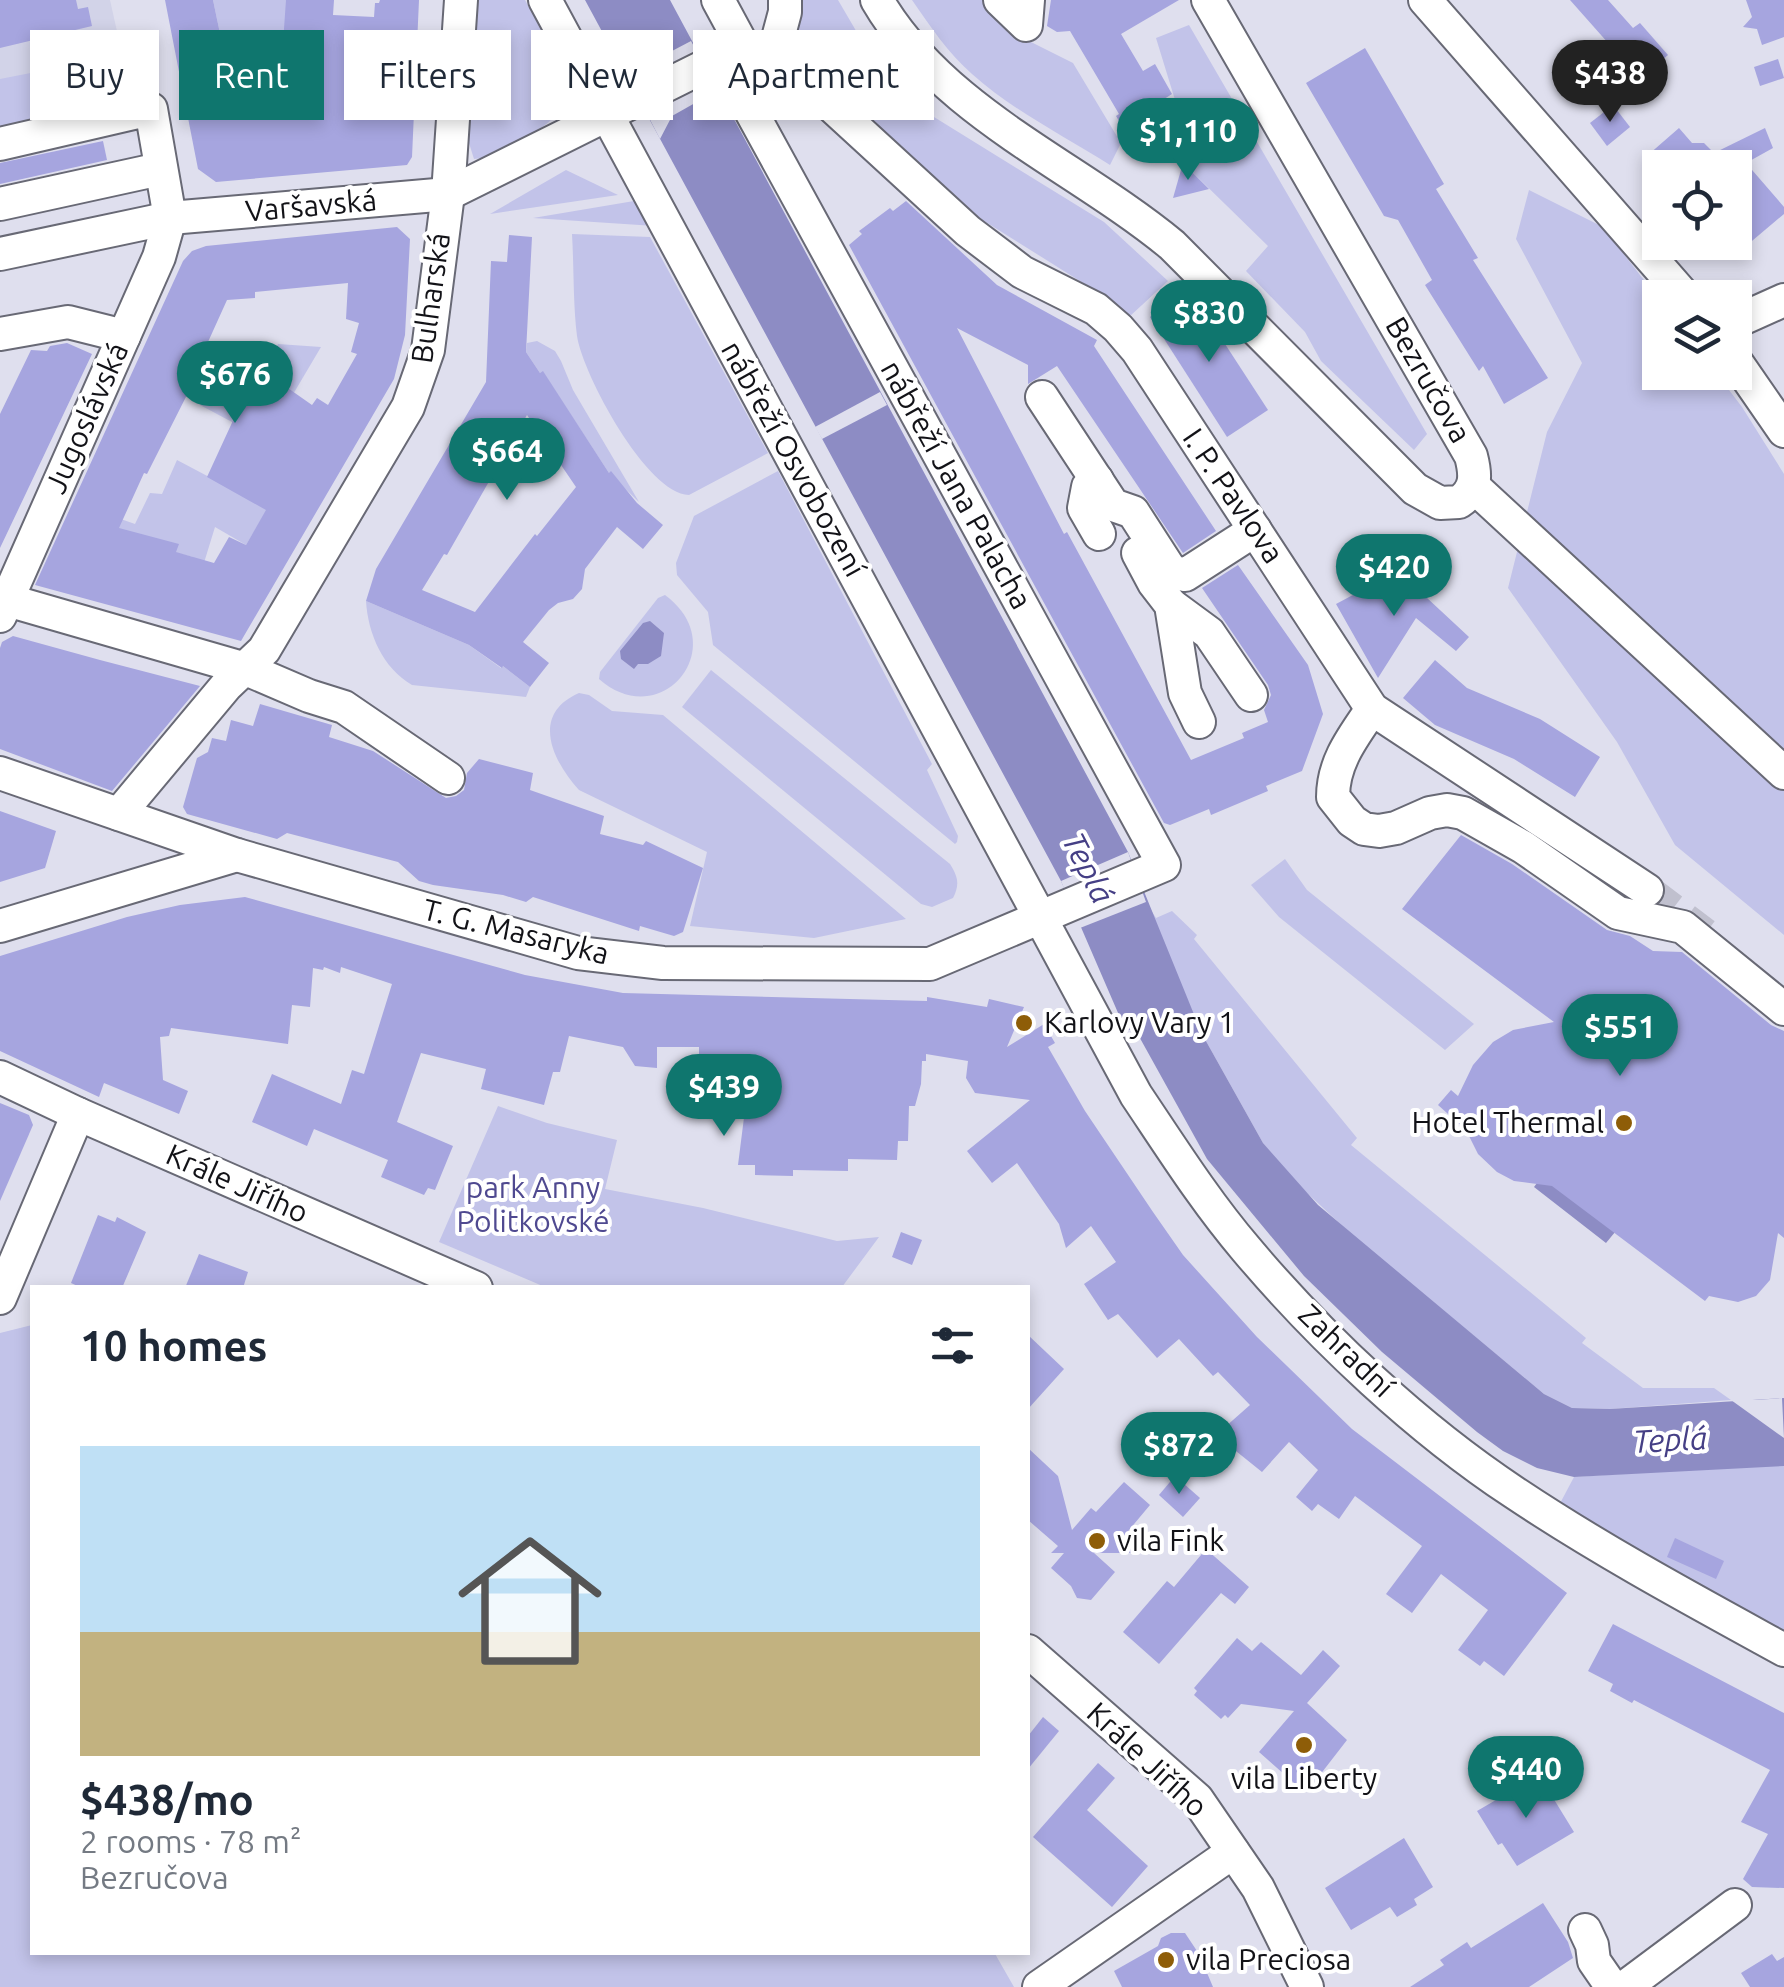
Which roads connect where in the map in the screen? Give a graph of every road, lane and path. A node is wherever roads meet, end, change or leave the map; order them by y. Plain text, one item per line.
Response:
1 (461, 0) edge
2 (545, 0) edge
3 (718, 0) edge
4 (785, 0) edge
5 (877, 0) edge
6 (1000, 0) edge
7 (1028, 0) edge
8 (1208, 0) edge
9 (1426, 0) edge
10 (561, 30) edge
11 (728, 30) edge
12 (765, 30) edge
13 (600, 120) edge
14 (610, 120) edge
15 (755, 120) edge
16 (821, 120) edge
17 (0, 144) edge
18 (160, 169) junction
19 (448, 194) junction
20 (0, 204) edge
21 (170, 218) junction
22 (0, 254) edge
23 (1670, 280) edge
24 (1779, 296) edge
25 (1752, 312) edge
26 (0, 334) edge
27 (119, 347) junction
28 (1752, 384) edge
29 (1042, 398) dead end
30 (1784, 430) edge
31 (1473, 486) junction
32 (1103, 506) junction
33 (1256, 530) junction
34 (1171, 604) junction
35 (4, 608) edge
36 (236, 677) junction
37 (1251, 695) dead end
38 (1372, 708) junction
39 (1199, 722) dead end
40 (0, 773) edge
41 (1784, 773) edge
42 (448, 778) dead end
43 (119, 814) junction
44 (238, 856) junction
45 (1150, 871) joint
46 (1646, 890) tunnel mouth
47 (1042, 916) junction
48 (0, 926) edge
49 (1784, 1009) edge
50 (0, 1077) edge
51 (78, 1114) junction
52 (469, 1285) edge
53 (0, 1298) edge
54 (1784, 1650) edge
55 (1030, 1653) edge
56 (1233, 1852) junction
57 (1735, 1905) dead end
58 (1585, 1930) dead end
59 (1040, 1987) edge
60 (1307, 1987) edge
61 (1612, 1987) edge
62 (1625, 1987) edge

1 - 19 street, Bulharská
2 - 10 street, nábřeží Osvobození
3 - 11 street
4 - 12 street
5 - 31 street, Bezručova
6 - 7 street
8 - 31 street, Bezručova
9 - 23 street
13 - 19 street, Varšavská
14 - 47 street, nábřeží Osvobození
15 - 45 street, nábřeží Jana Palacha
16 - 33 street, I. P. Pavlova
17 - 18 street
18 - 20 street
18 - 21 street
19 - 21 street, Varšavská
19 - 36 street, Bulharská
21 - 22 street, Varšavská
21 - 27 street, Jugoslávská
24 - 25 street
26 - 27 street
27 - 35 street, Jugoslávská
28 - 30 street
29 - 32 street
31 - 41 street
32 - 33 street
32 - 34 street
33 - 38 street, I. P. Pavlova
34 - 37 street
34 - 39 street
35 - 36 street
36 - 42 street
36 - 43 street, Bulharská
38 - 46 street, I. P. Pavlova
38 - 49 street
40 - 43 street, T. G. Masaryka
43 - 44 street, T. G. Masaryka
44 - 47 street, T. G. Masaryka
44 - 48 street
45 - 47 street, T. G. Masaryka
47 - 54 street, Zahradní
50 - 51 street, Krále Jiřího
51 - 52 street, Krále Jiřího
51 - 53 street
55 - 56 street, Krále Jiřího
56 - 59 street
56 - 60 street, Krále Jiřího
57 - 62 street
58 - 61 street

